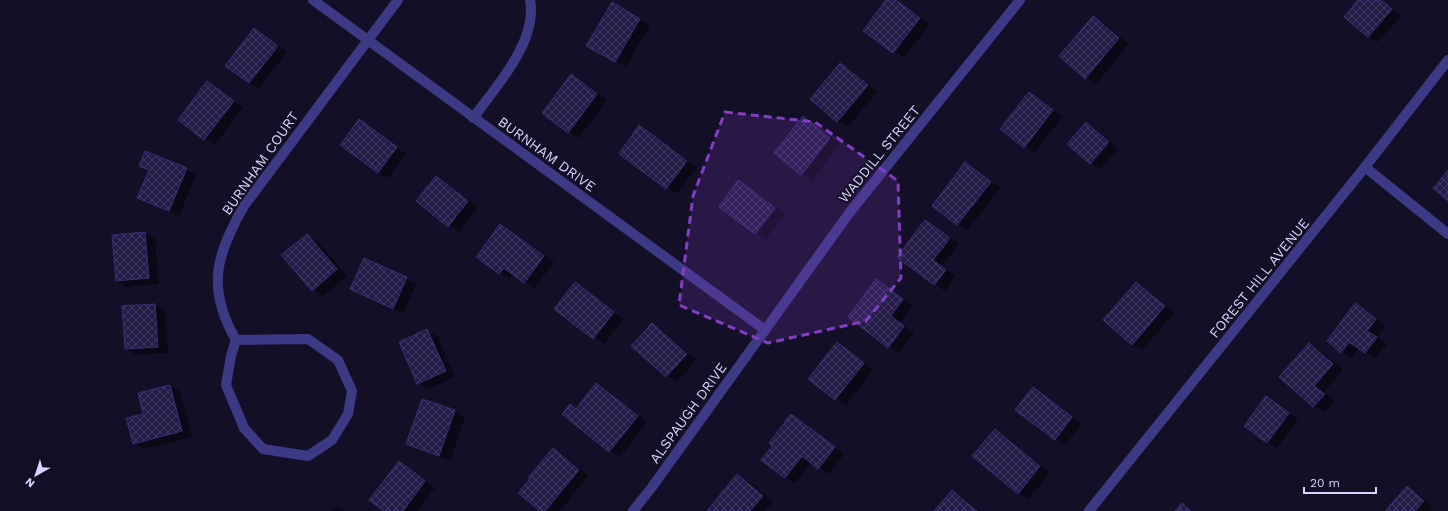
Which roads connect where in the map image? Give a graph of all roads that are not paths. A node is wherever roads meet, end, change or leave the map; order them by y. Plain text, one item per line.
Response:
1 (314, 0) edge
2 (398, 0) edge
3 (530, 0) edge
4 (1020, 0) edge
5 (368, 39) junction
6 (1448, 60) edge
7 (473, 118) junction
8 (1365, 167) junction
9 (1448, 234) edge
10 (765, 330) junction
11 (236, 340) junction
12 (633, 511) edge
13 (1089, 511) edge

1 - 5 street, BURNHAM DRIVE
2 - 5 street, BURNHAM COURT
3 - 7 street
4 - 10 street, WADDILL STREET
5 - 7 street, BURNHAM DRIVE
5 - 11 street, BURNHAM COURT
6 - 8 street, FOREST HILL AVENUE
7 - 10 street, BURNHAM DRIVE
8 - 9 street
8 - 13 street, FOREST HILL AVENUE
10 - 12 street, ALSPAUGH DRIVE
11 - 11 street

